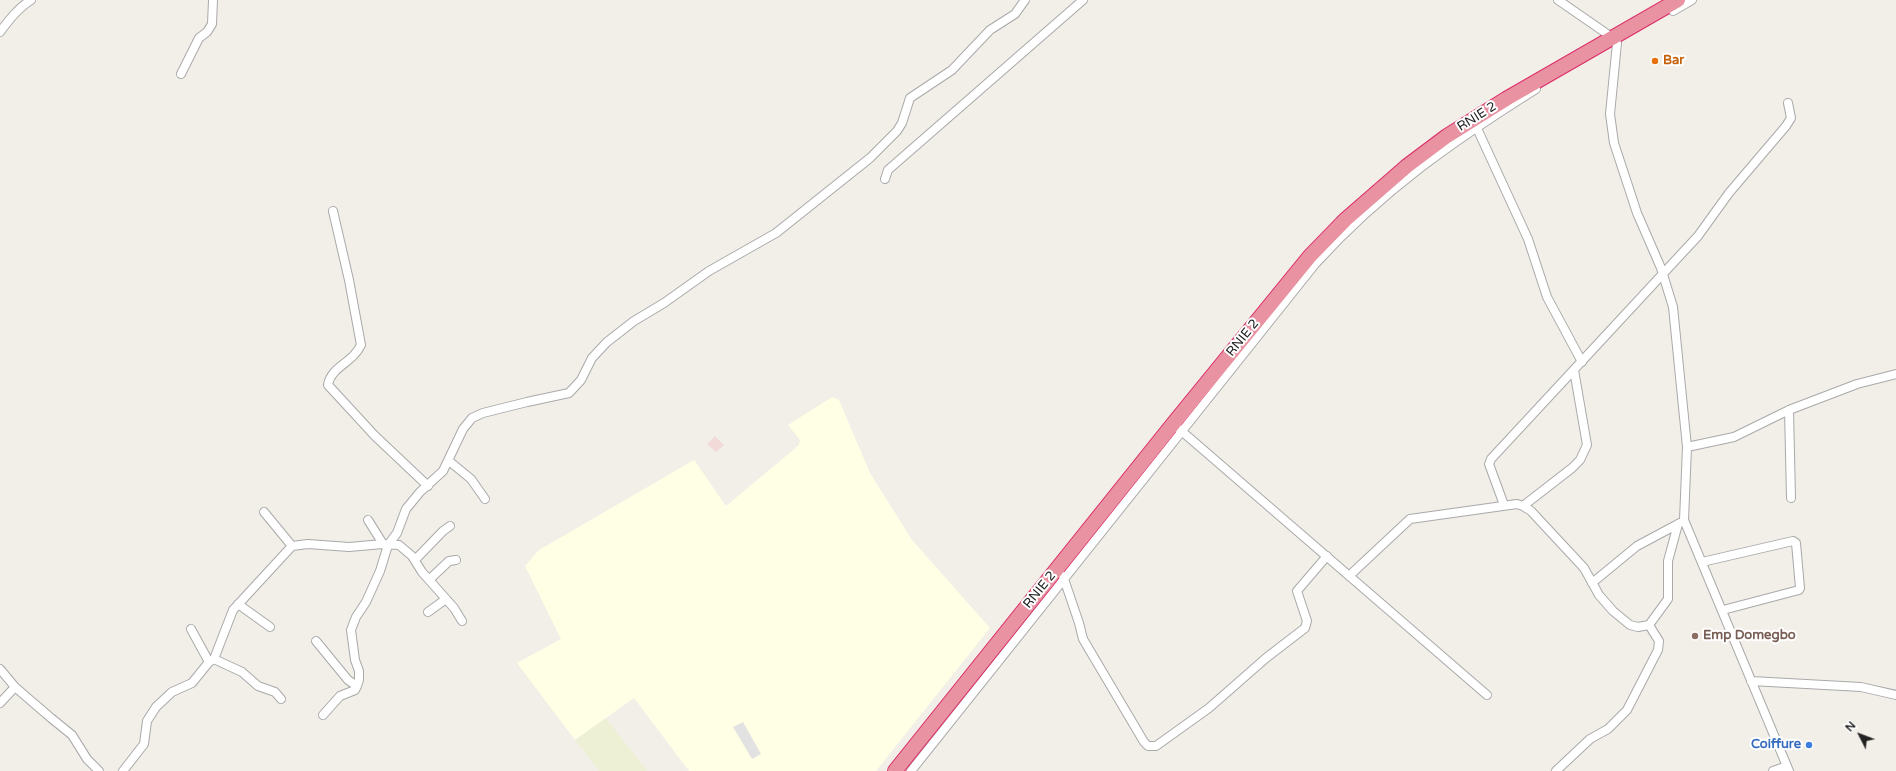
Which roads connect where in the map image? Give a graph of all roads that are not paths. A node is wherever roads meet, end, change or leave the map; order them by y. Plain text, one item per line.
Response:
1 (31, 0) edge
2 (213, 0) edge
3 (1025, 0) edge
4 (1083, 0) edge
5 (1558, 0) edge
6 (1678, 0) edge
7 (1692, 0) edge
8 (0, 32) edge
9 (1615, 40) junction
10 (181, 74) dead end
11 (1788, 103) dead end
12 (1475, 123) junction
13 (885, 179) dead end
14 (333, 211) dead end
15 (1663, 274) junction
16 (1582, 362) junction
17 (1574, 370) junction
18 (1896, 374) edge
19 (1789, 410) junction
20 (1177, 427) junction
21 (1687, 447) junction
22 (449, 461) junction
23 (428, 486) junction
24 (1791, 498) dead end
25 (485, 499) dead end
26 (1504, 505) junction
27 (1524, 506) junction
28 (264, 512) dead end
29 (368, 520) dead end
30 (1681, 522) junction
31 (450, 526) dead end
32 (385, 544) junction
33 (292, 546) junction
34 (1327, 556) junction
35 (415, 560) junction
36 (456, 560) dead end
37 (1702, 562) junction
38 (1062, 572) junction
39 (1349, 576) junction
40 (430, 579) junction
41 (1592, 583) junction
42 (446, 599) junction
43 (238, 604) junction
44 (1723, 610) junction
45 (428, 612) dead end
46 (462, 621) dead end
47 (1649, 625) junction
48 (270, 627) dead end
49 (191, 629) dead end
50 (316, 641) dead end
51 (212, 661) junction
52 (0, 669) edge
53 (1752, 681) junction
54 (357, 686) junction
55 (15, 687) junction
56 (1487, 695) dead end
57 (1896, 695) edge
58 (281, 699) dead end
59 (0, 703) edge
60 (323, 715) dead end
61 (1788, 768) edge
62 (99, 771) edge
63 (123, 771) edge
64 (895, 771) edge
65 (911, 771) edge
66 (1556, 771) edge
67 (1773, 771) edge

1 - 8 street
2 - 10 street
3 - 22 street
4 - 13 street
5 - 9 street
6 - 9 highway, RNIE 2 / RNIE 2
7 - 9 street
9 - 12 highway, RNIE 2 / RNIE 2
9 - 15 street
11 - 15 street
12 - 16 street
12 - 20 highway, RNIE 2 / RNIE 2
14 - 23 street
15 - 16 street
15 - 21 street
16 - 17 street
17 - 26 street
17 - 27 street
18 - 19 street
19 - 21 street
19 - 24 street
20 - 34 street
20 - 38 highway, RNIE 2 / RNIE 2
21 - 30 street
22 - 23 street
22 - 25 street
23 - 32 street
26 - 27 street
26 - 39 street
27 - 41 street
28 - 33 street
29 - 32 street
30 - 37 street
30 - 41 street
30 - 47 street
31 - 35 street
32 - 33 street
32 - 35 street
32 - 54 street
33 - 43 street
34 - 38 street
34 - 39 street
35 - 40 street
36 - 40 street
37 - 44 street
37 - 44 street
38 - 64 highway, RNIE 2 / RNIE 2
38 - 65 street
39 - 56 street
40 - 42 street
41 - 47 street
42 - 45 street
42 - 46 street
43 - 48 street
43 - 51 street
44 - 53 street
47 - 66 street
49 - 51 street
50 - 54 street
51 - 58 street
51 - 63 street
52 - 55 street
53 - 57 street
53 - 61 street
54 - 60 street
55 - 59 street
55 - 62 street
61 - 67 street

